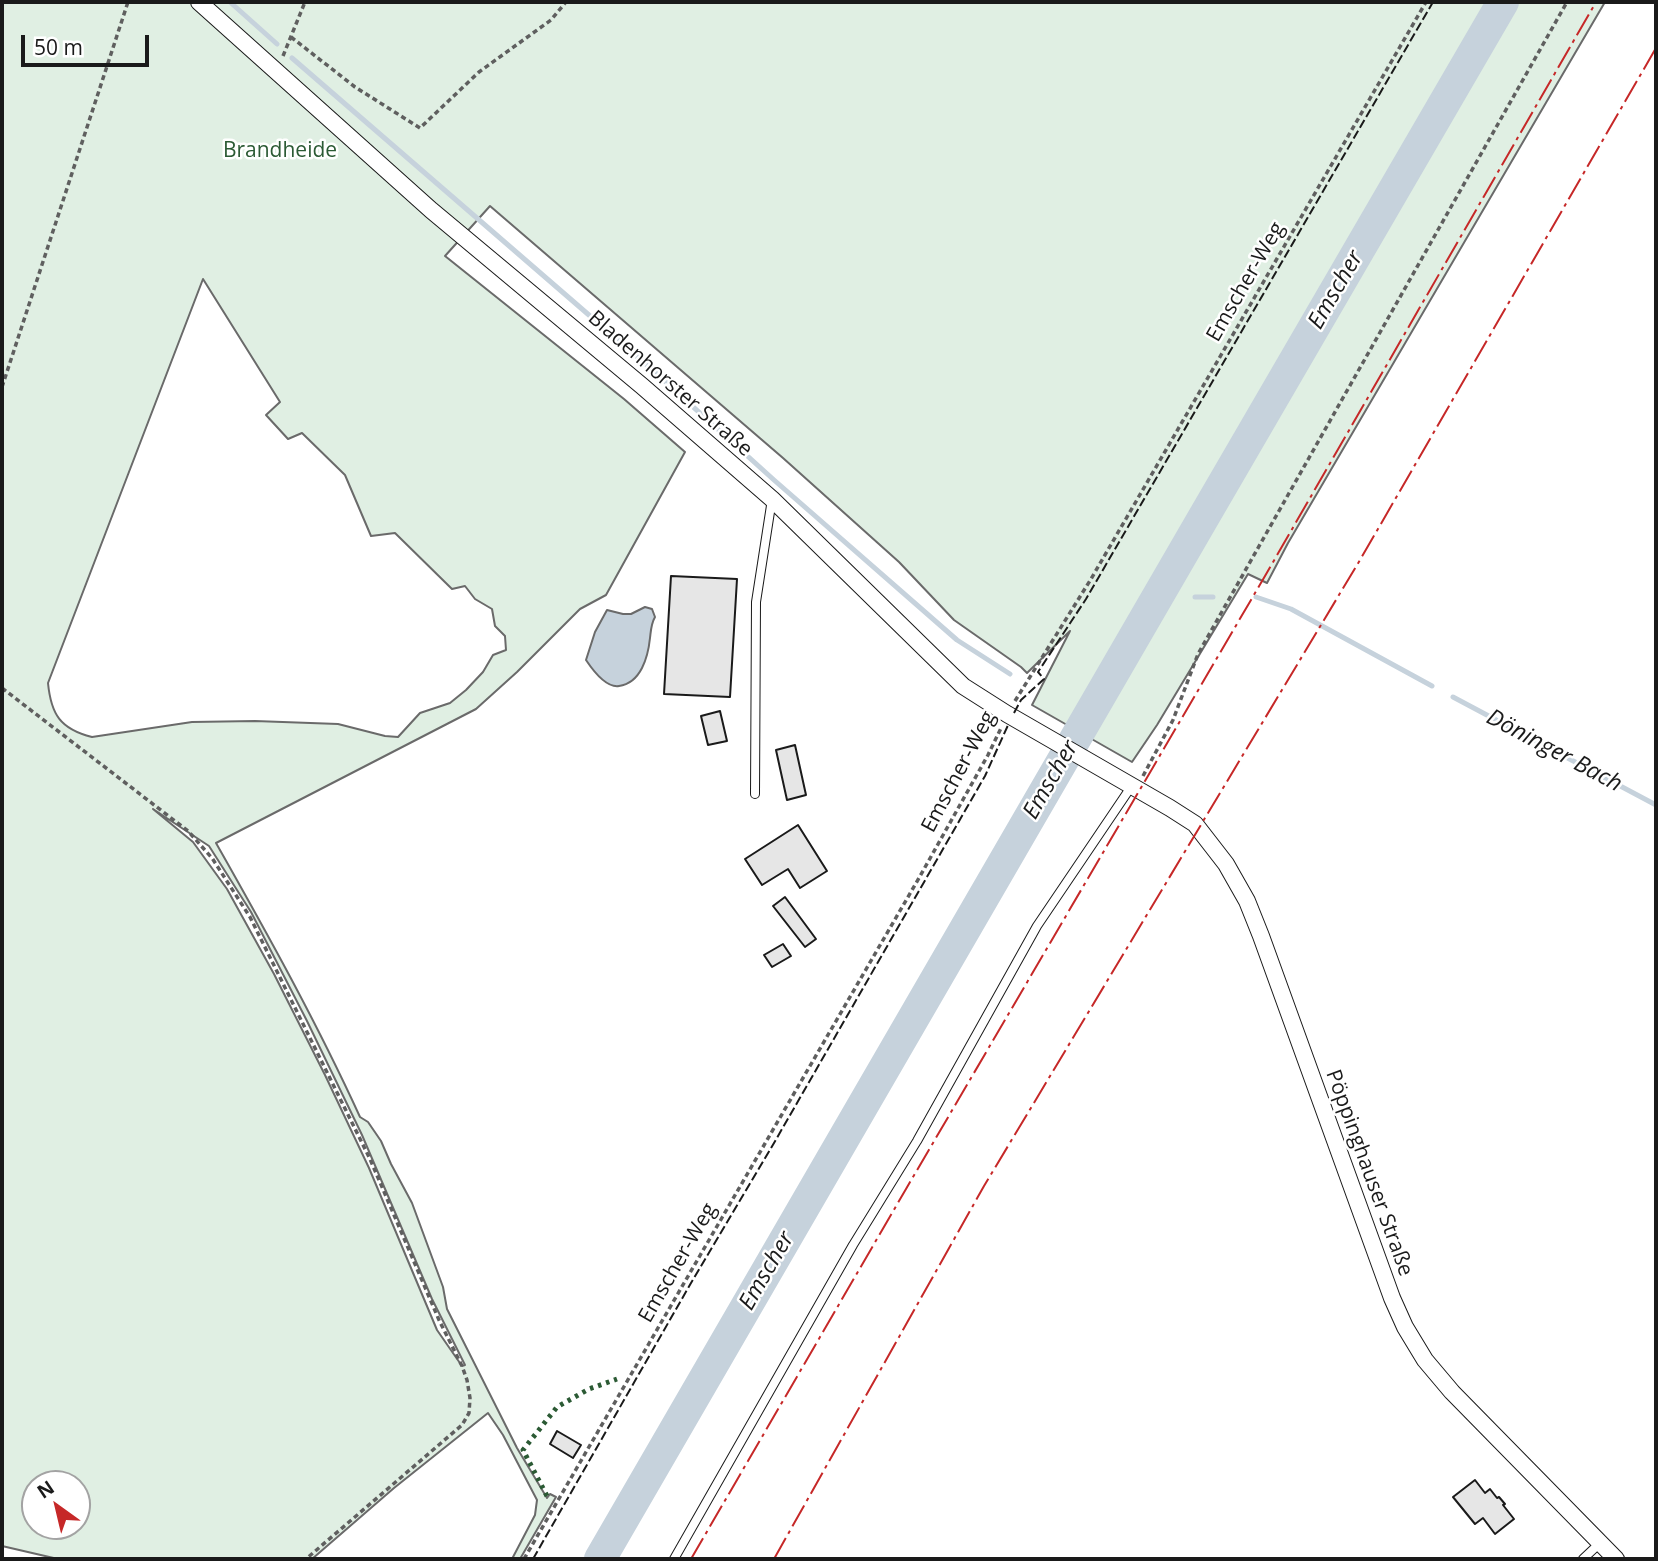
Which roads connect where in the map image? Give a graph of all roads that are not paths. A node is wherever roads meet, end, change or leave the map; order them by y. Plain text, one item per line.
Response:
1 (199, 2) edge
2 (772, 499) junction
3 (1130, 786) junction
4 (755, 794) dead end
5 (1600, 1543) junction
6 (674, 1559) edge
7 (1583, 1559) edge
8 (1616, 1559) edge

1 - 2 street, Bladenhorster Straße
2 - 3 street, Bladenhorster Straße
2 - 4 lane
3 - 5 street, Pöppinghauser Straße
3 - 6 lane
5 - 7 lane
5 - 8 street, Pöppinghauser Straße

